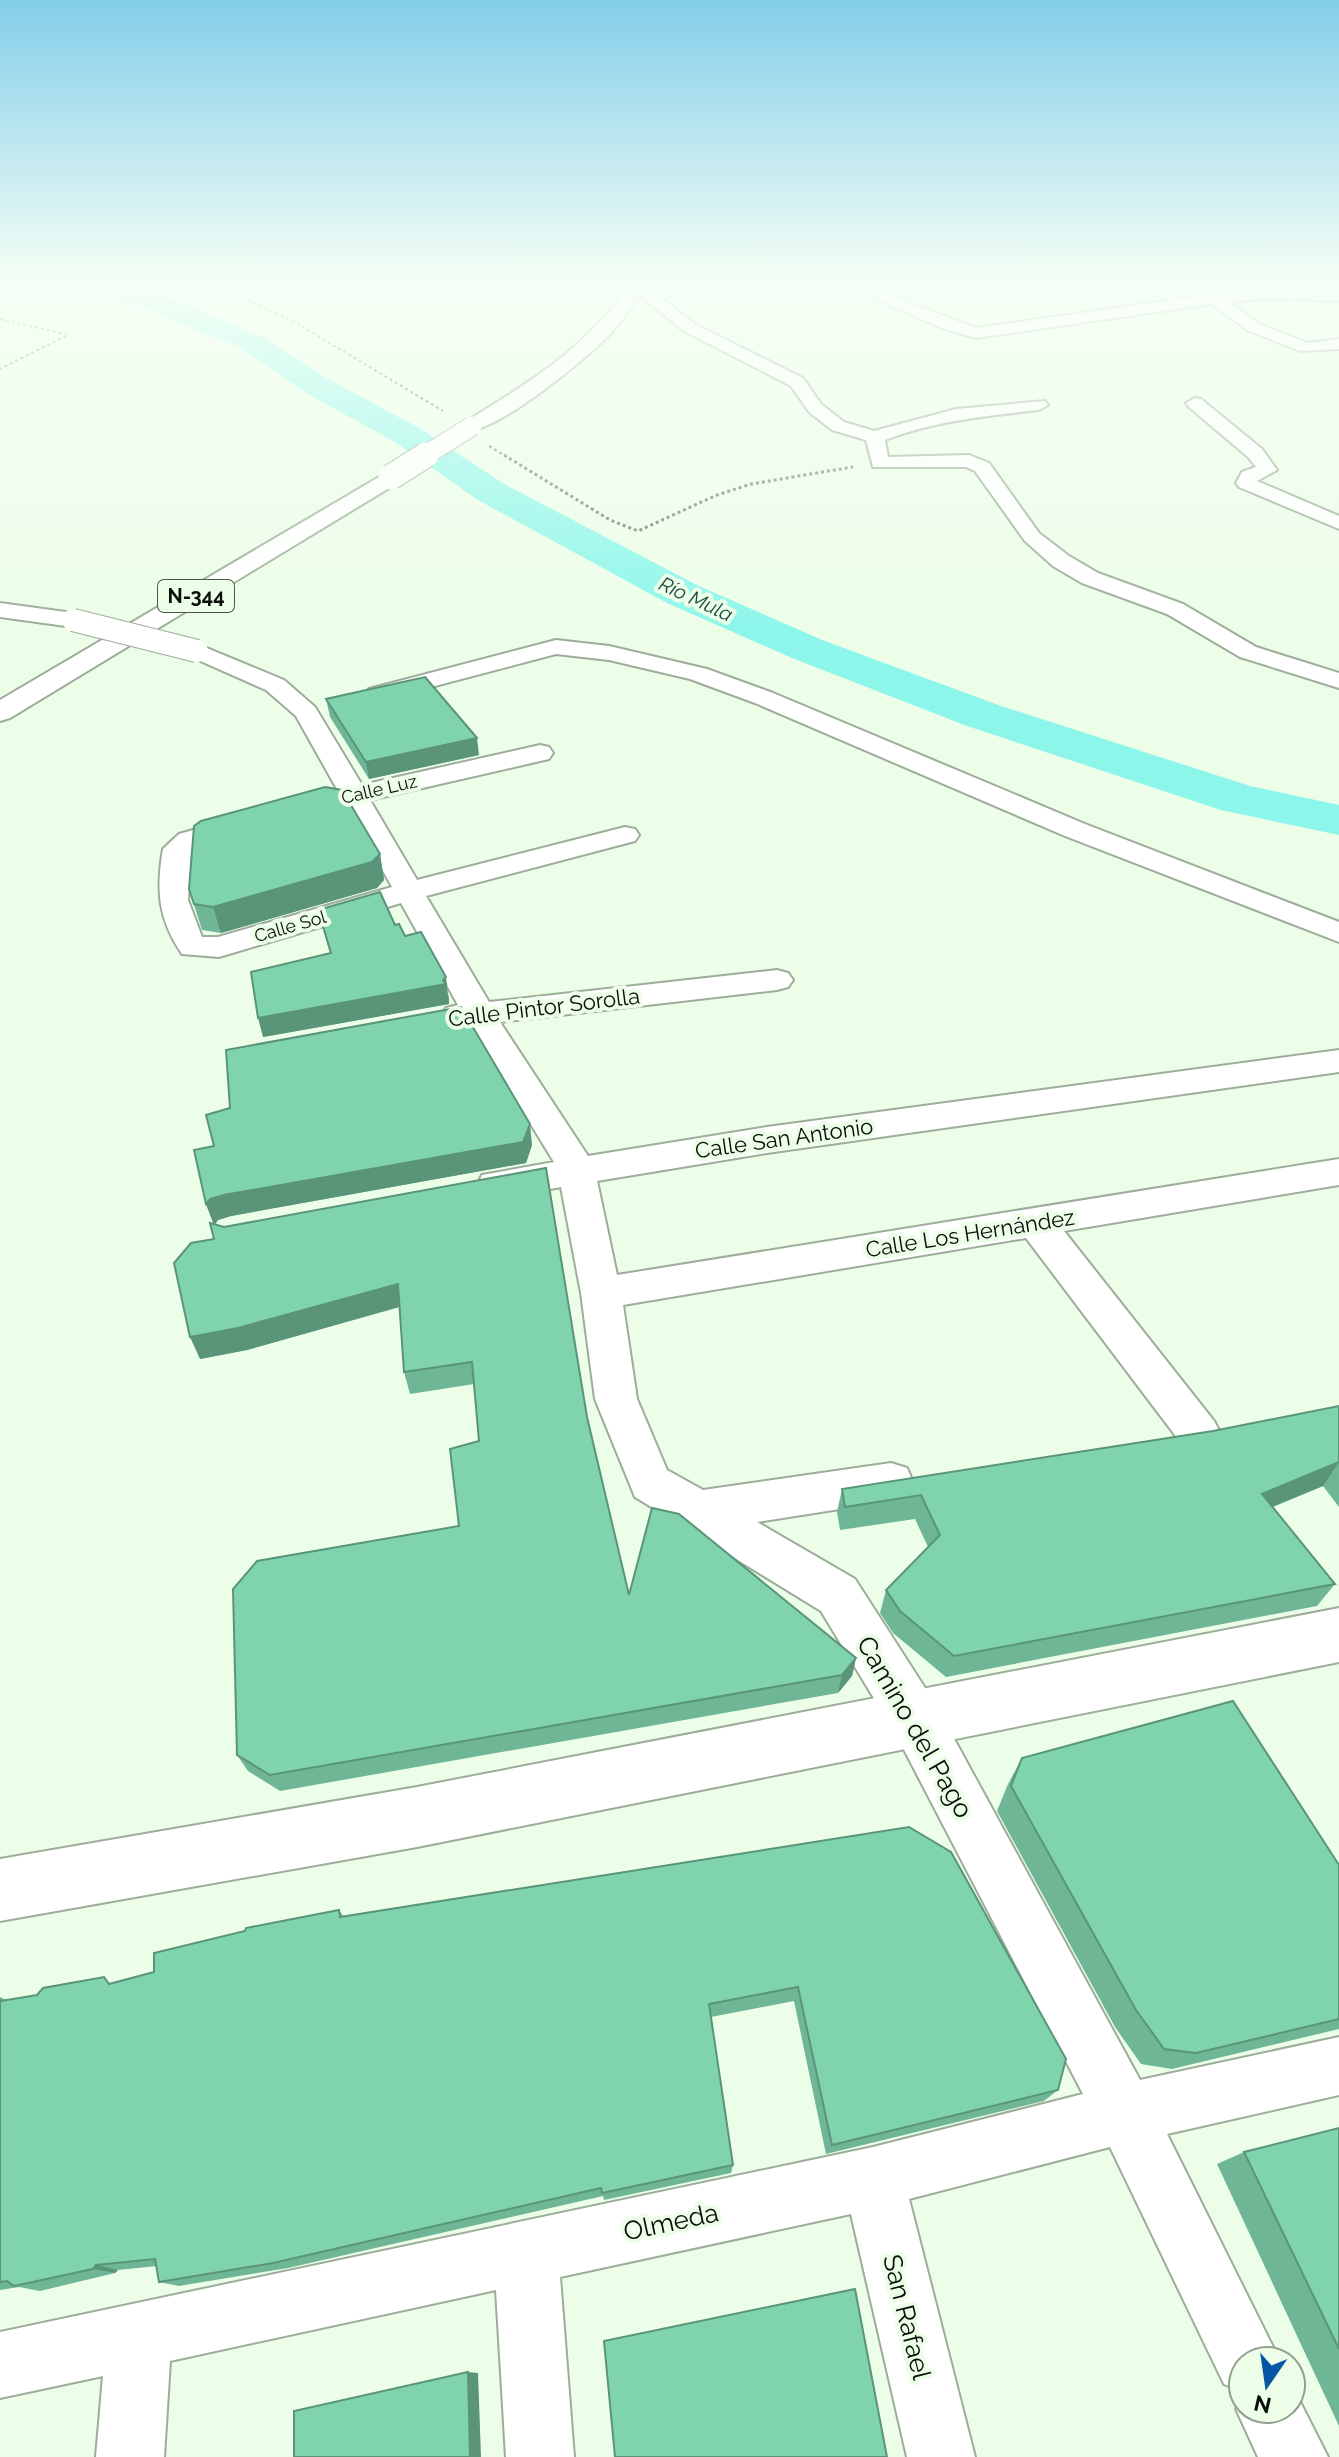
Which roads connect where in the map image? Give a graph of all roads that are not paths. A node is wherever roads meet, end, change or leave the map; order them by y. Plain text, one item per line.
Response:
1 (518, 398) edge
2 (808, 398) edge
3 (1195, 403) dead end
4 (1039, 405) dead end
5 (875, 437) junction
6 (1339, 523) edge
7 (0, 610) edge
8 (1339, 681) edge
9 (330, 706) junction
10 (0, 712) edge
11 (540, 753) dead end
12 (353, 794) junction
13 (309, 806) edge
14 (264, 818) edge
15 (625, 835) dead end
16 (409, 891) junction
17 (1339, 933) edge
18 (777, 980) dead end
19 (478, 1012) junction
20 (433, 1020) edge
21 (1339, 1061) edge
22 (572, 1160) junction
23 (1339, 1172) edge
24 (467, 1190) edge
25 (1036, 1223) junction
26 (601, 1293) junction
27 (1242, 1426) edge
28 (1199, 1434) junction
29 (1152, 1441) edge
30 (933, 1475) edge
31 (698, 1511) junction
32 (1339, 1635) edge
33 (916, 1720) junction
34 (0, 1890) edge
35 (1339, 2066) edge
36 (1125, 2113) junction
37 (873, 2178) junction
38 (526, 2253) junction
39 (139, 2336) junction
40 (1239, 2345) edge
41 (0, 2365) edge
42 (1278, 2425) edge
43 (130, 2457) edge
44 (540, 2457) edge
45 (941, 2457) edge
46 (1294, 2457) edge

1 - 10 main road, N-344, bridge
2 - 5 street
3 - 6 street
4 - 5 street
5 - 8 street
7 - 9 street, bridge
9 - 12 street
9 - 17 street
11 - 12 street, Calle Luz
12 - 13 street, Calle Luz
12 - 16 street
14 - 16 street, Calle Sol
15 - 16 street, Calle Sol
16 - 19 street
18 - 19 street, Calle Pintor Sorolla
19 - 20 street, Calle Pintor Sorolla
19 - 22 street
21 - 22 street, Calle San Antonio
22 - 24 street, Calle San Antonio
22 - 26 street, Camino del Pago
23 - 25 street, Calle Los Hernández
25 - 26 street, Calle Los Hernández
25 - 28 street
26 - 31 street, Camino del Pago
27 - 28 street
28 - 29 street
30 - 31 street
31 - 33 street, Camino del Pago
32 - 33 main road
33 - 34 main road
33 - 36 street, Camino del Pago
35 - 36 street, Olmeda
36 - 37 street, Olmeda
36 - 40 street, Camino del Pago
37 - 38 street, Olmeda
37 - 45 street, San Rafael
38 - 39 street, Olmeda
38 - 44 street
39 - 41 street, Olmeda
39 - 43 street
42 - 46 street

